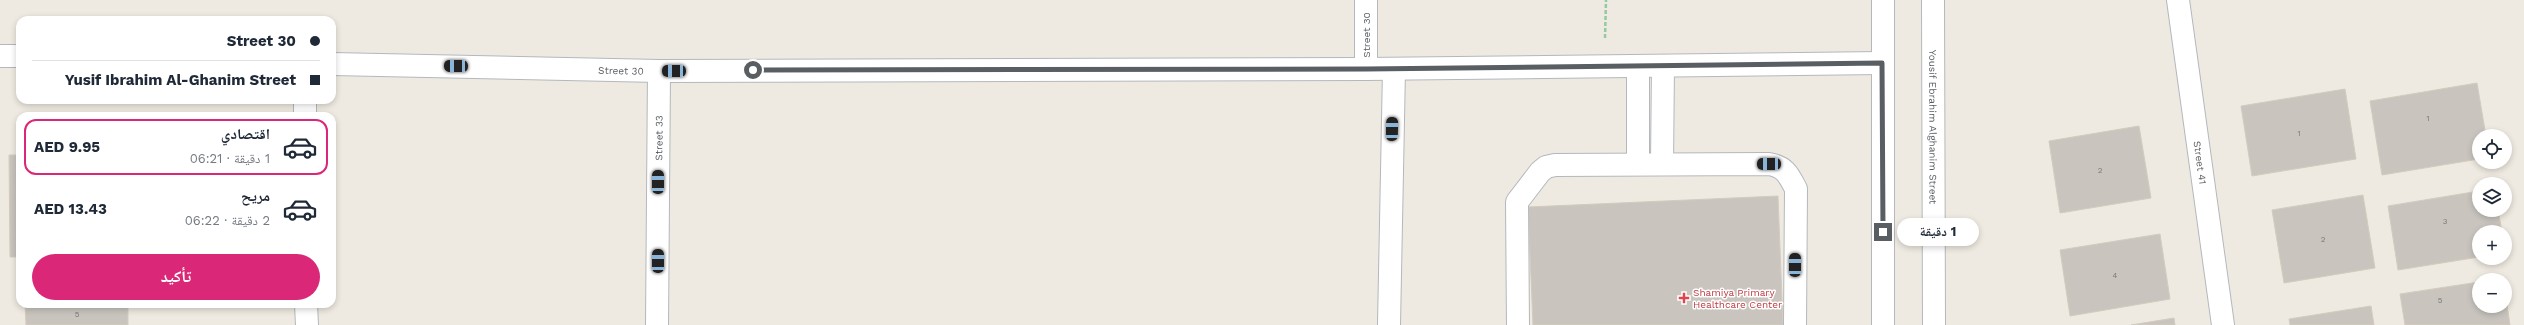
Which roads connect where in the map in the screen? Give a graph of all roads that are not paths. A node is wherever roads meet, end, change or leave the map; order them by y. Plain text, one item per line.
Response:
1 (1366, 0) edge
2 (1883, 0) edge
3 (1933, 0) edge
4 (2178, 0) edge
5 (0, 56) edge
6 (16, 56) edge
7 (1882, 63) junction
8 (336, 64) edge
9 (1638, 66) junction
10 (1663, 66) junction
11 (1366, 69) junction
12 (1394, 69) junction
13 (658, 71) junction
14 (1638, 164) junction
15 (1662, 164) junction
16 (306, 308) edge
17 (306, 325) edge
18 (657, 325) edge
19 (1389, 325) edge
20 (1518, 325) edge
21 (1795, 325) edge
22 (1883, 325) edge
23 (1934, 325) edge
24 (2223, 325) edge

1 - 11 street, Street 30
2 - 7 street
3 - 23 street, Yousif Ebrahim Alghanim Street
4 - 24 street, Street 41
5 - 6 street
7 - 10 street, Street 30
7 - 22 street
8 - 13 street, Street 30
9 - 10 street, Street 30
9 - 12 street, Street 30
9 - 14 street
10 - 15 street
11 - 12 street, Street 30
11 - 13 street, Street 30
12 - 19 street
13 - 18 street, Street 33
14 - 15 street
14 - 20 street
15 - 21 street
16 - 17 street

